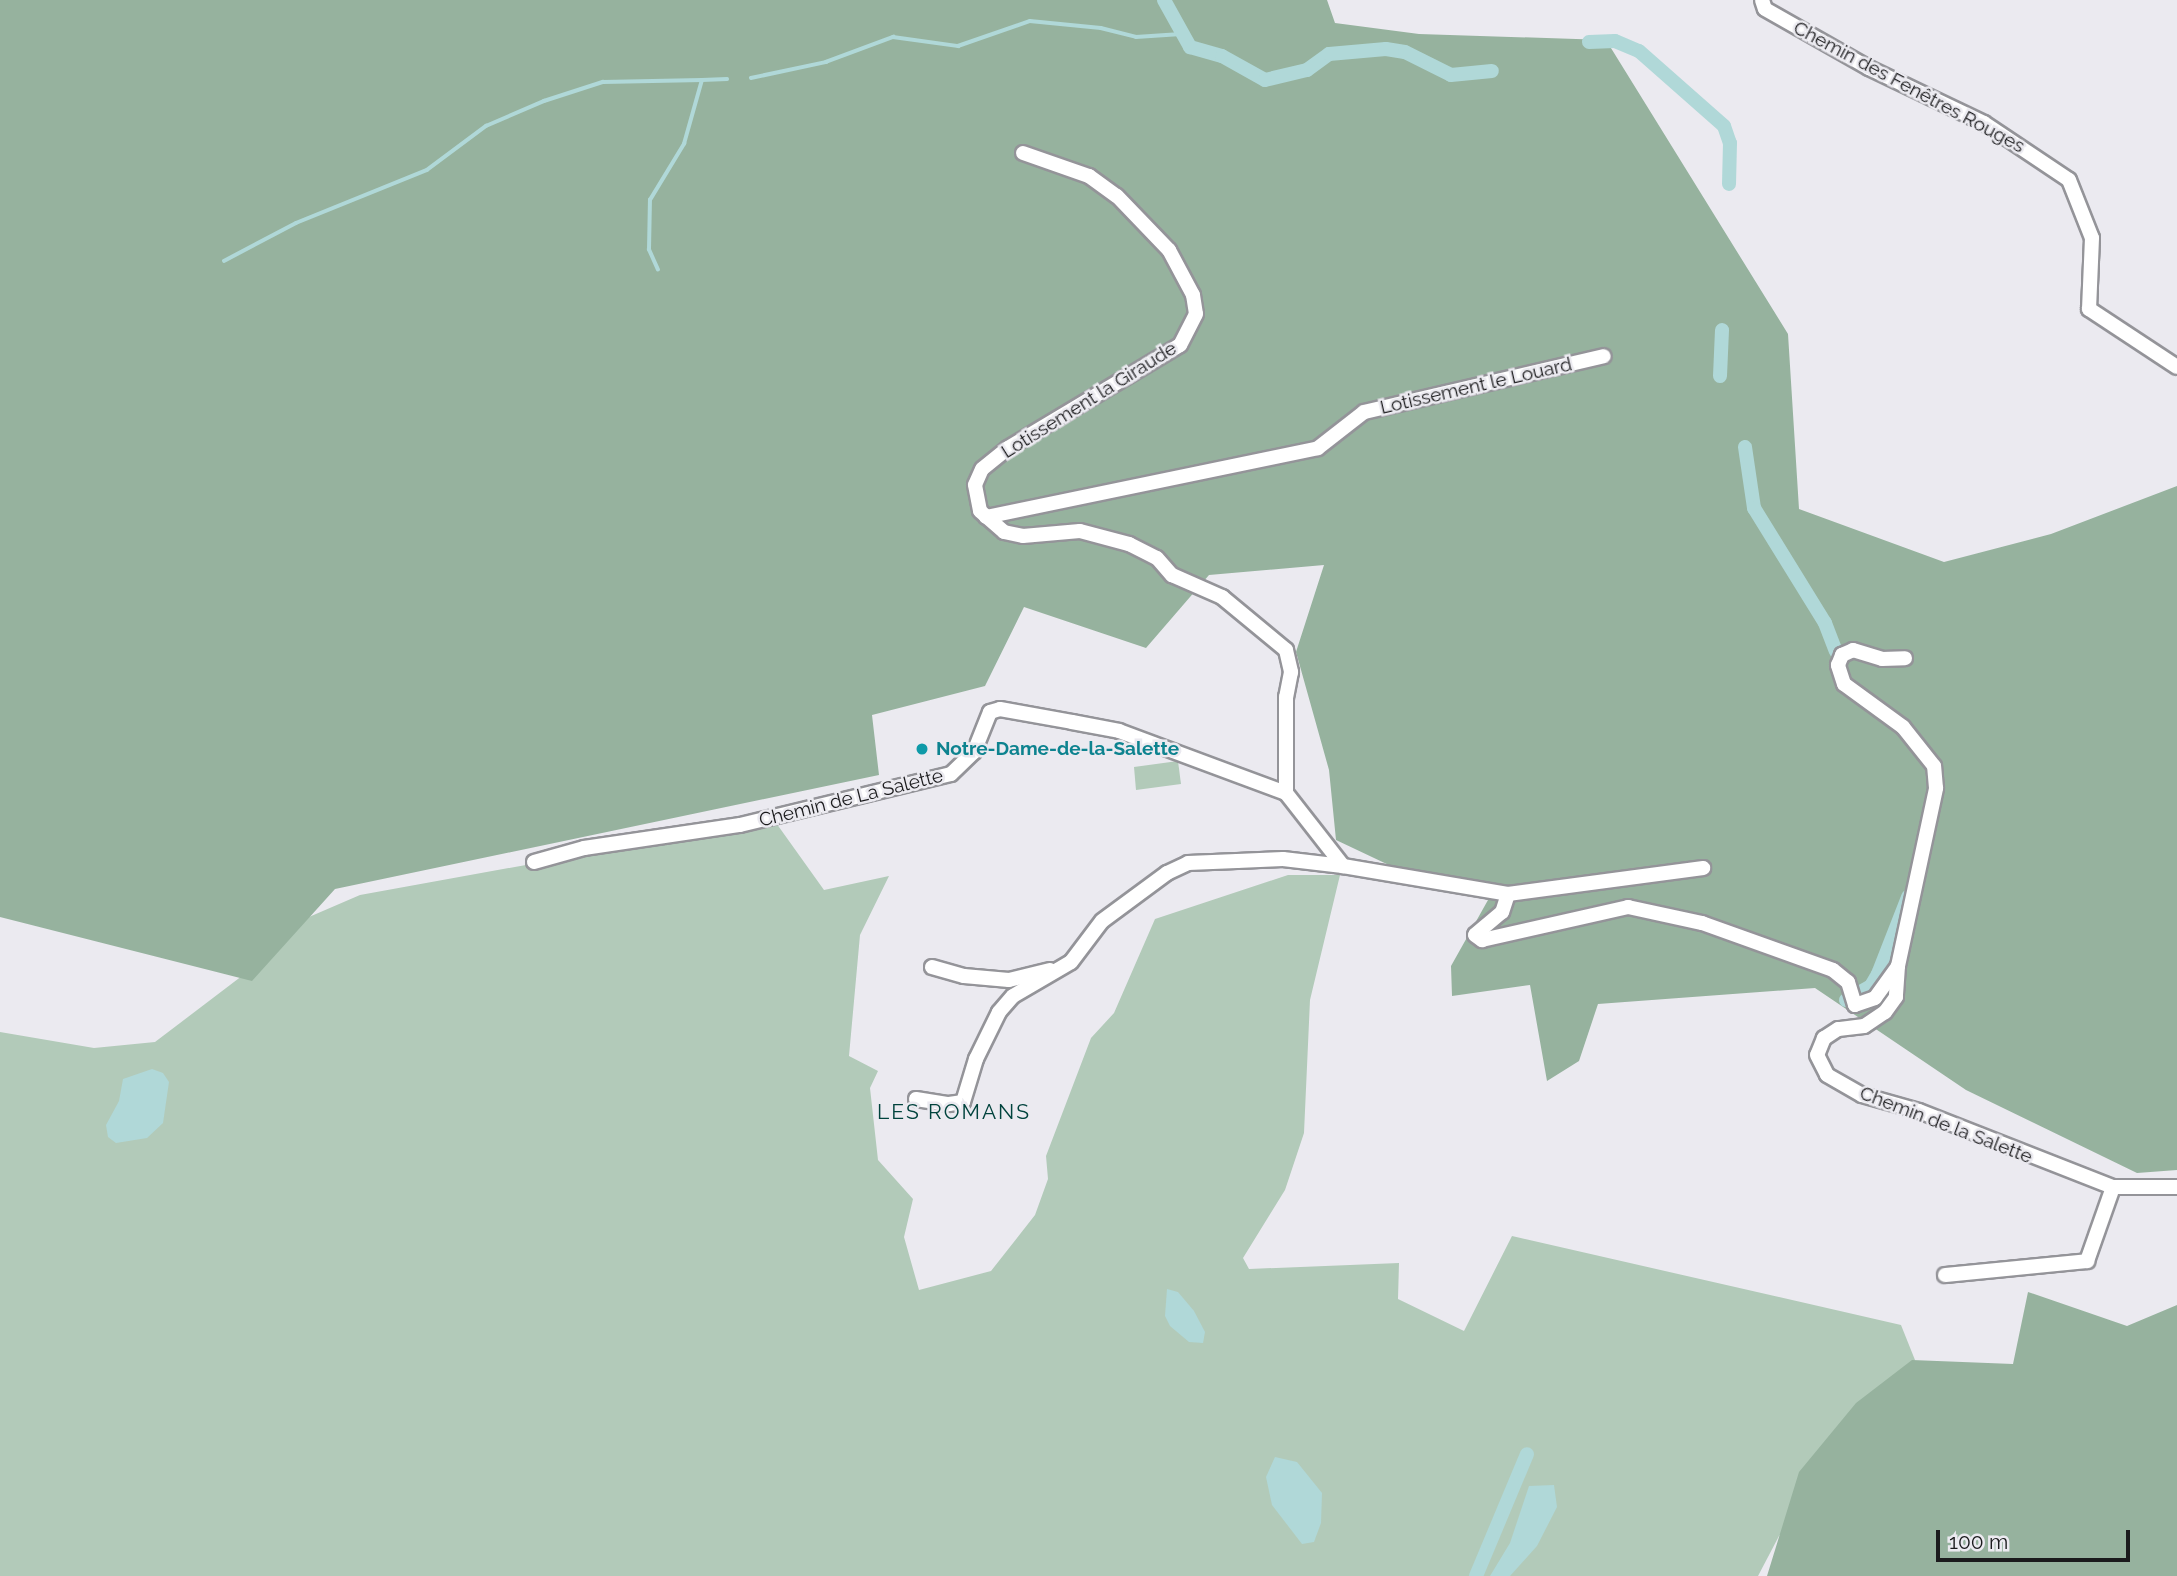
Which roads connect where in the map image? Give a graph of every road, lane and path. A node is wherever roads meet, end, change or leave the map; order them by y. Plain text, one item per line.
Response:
1 (1762, 0) edge
2 (1023, 153) dead end
3 (1604, 356) dead end
4 (2177, 367) edge
5 (986, 517) junction
6 (1905, 658) dead end
7 (1286, 793) junction
8 (534, 862) dead end
9 (1343, 866) junction
10 (1703, 867) dead end
11 (1508, 894) junction
12 (1071, 962) junction
13 (1898, 966) junction
14 (932, 967) dead end
15 (916, 1099) dead end
16 (2113, 1187) junction
17 (2177, 1187) edge
18 (1945, 1275) dead end

1 - 4 street, Chemin des Fenêtres Rouges
2 - 5 street, Lotissement la Giraude
3 - 5 street, Lotissement le Louard
5 - 7 street
6 - 13 street, Chemin de la Salette
7 - 8 street, Chemin de La Salette
7 - 9 street
9 - 11 street
9 - 12 street
10 - 11 street
11 - 13 street
12 - 14 street
12 - 15 street
13 - 16 street, Chemin de la Salette
16 - 17 street, Chemin de la Salette
16 - 18 street

